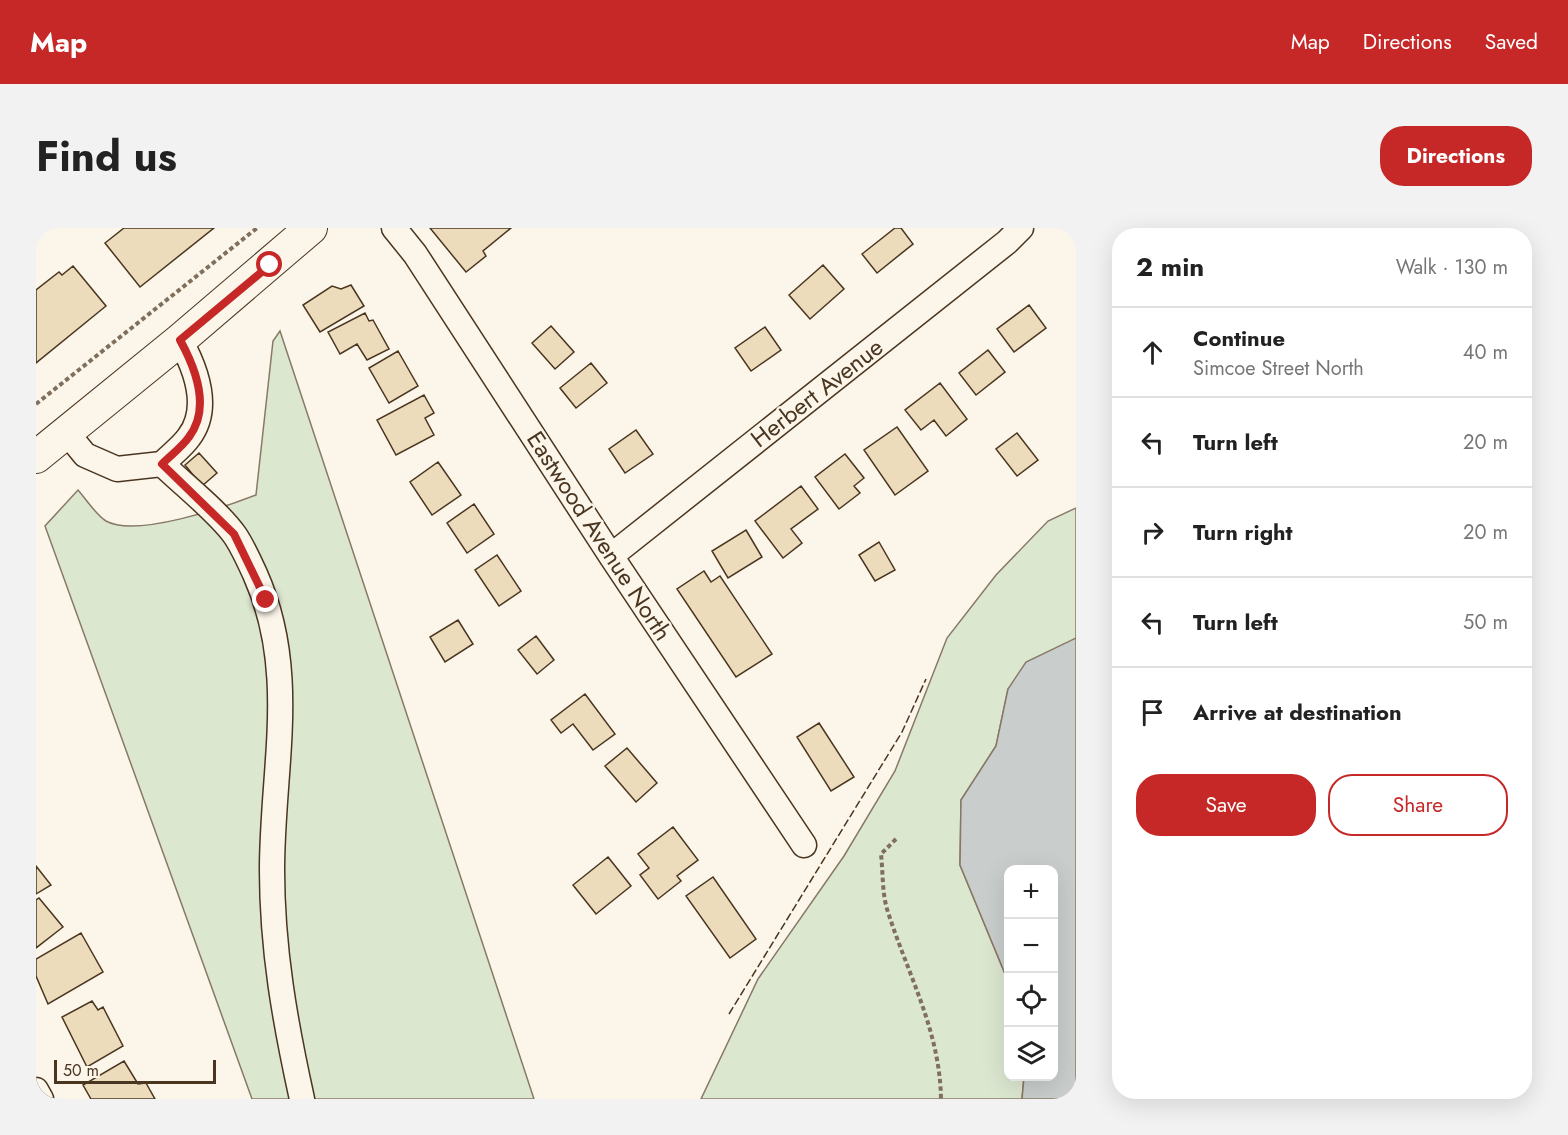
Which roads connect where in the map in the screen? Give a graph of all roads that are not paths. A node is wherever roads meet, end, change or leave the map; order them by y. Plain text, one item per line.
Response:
1 (311, 228) edge
2 (394, 228) edge
3 (1021, 228) edge
4 (180, 340) junction
5 (67, 433) junction
6 (36, 457) edge
7 (162, 464) junction
8 (611, 556) junction
9 (804, 845) dead end
10 (36, 1090) edge
11 (41, 1099) edge
12 (302, 1099) edge

1 - 4 main road
2 - 8 street, Eastwood Avenue North
3 - 8 street, Herbert Avenue
4 - 5 main road
4 - 7 street
5 - 6 main road
5 - 7 street
7 - 12 street
8 - 9 street, Eastwood Avenue North
10 - 11 street

